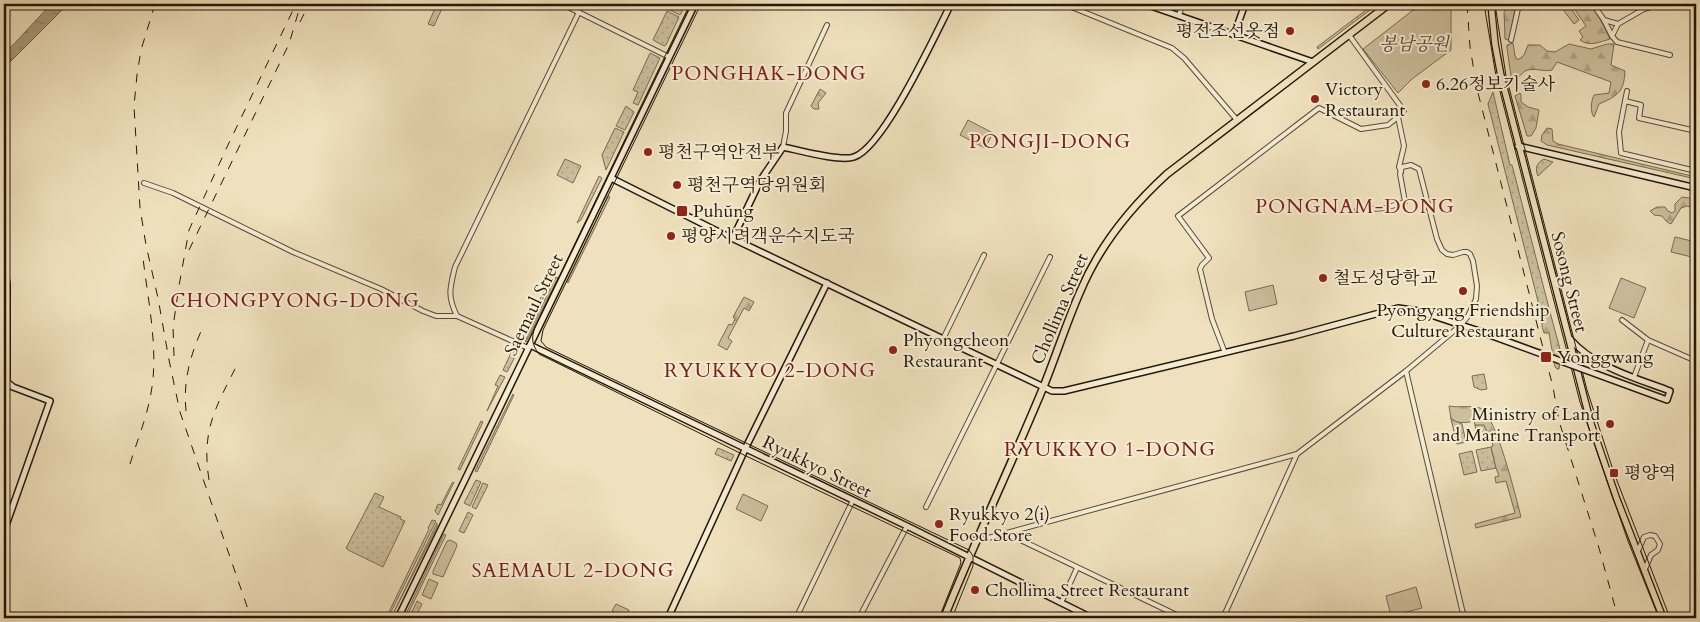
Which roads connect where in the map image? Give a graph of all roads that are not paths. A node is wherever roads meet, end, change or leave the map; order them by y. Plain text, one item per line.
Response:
1 (562, 4) edge
2 (695, 4) edge
3 (951, 4) edge
4 (1064, 4) edge
5 (1145, 4) edge
6 (1183, 4) edge
7 (1245, 4) edge
8 (1389, 4) edge
9 (1491, 4) edge
10 (1519, 4) edge
11 (1592, 4) edge
12 (1662, 4) edge
13 (579, 12) junction
14 (1179, 15) junction
15 (1604, 20) junction
16 (1618, 24) junction
17 (827, 25) dead end
18 (1234, 35) junction
19 (1349, 35) junction
20 (1612, 36) junction
21 (1512, 40) dead end
22 (1670, 55) dead end
23 (669, 57) junction
24 (1313, 62) junction
25 (1627, 91) dead end
26 (1624, 101) junction
27 (1398, 117) junction
28 (1237, 120) junction
29 (1696, 131) edge
30 (783, 146) junction
31 (1518, 146) junction
32 (1401, 157) junction
33 (1410, 165) junction
34 (1696, 171) edge
35 (1401, 172) junction
36 (610, 178) junction
37 (144, 183) dead end
38 (1696, 188) edge
39 (1357, 210) dead end
40 (733, 238) junction
41 (984, 255) dead end
42 (1050, 257) dead end
43 (4, 266) edge
44 (828, 283) junction
45 (457, 316) junction
46 (1622, 320) dead end
47 (1461, 325) junction
48 (1566, 330) junction
49 (943, 339) junction
50 (1648, 340) junction
51 (529, 347) junction
52 (1225, 353) junction
53 (1696, 361) edge
54 (996, 365) junction
55 (1406, 371) junction
56 (1634, 377) junction
57 (1043, 387) junction
58 (746, 448) junction
59 (1297, 454) junction
60 (853, 500) junction
61 (926, 507) dead end
62 (907, 526) junction
63 (4, 531) edge
64 (1006, 533) junction
65 (975, 542) junction
66 (1638, 551) junction
67 (969, 556) junction
68 (1077, 568) junction
69 (1645, 569) junction
70 (1061, 603) junction
71 (398, 618) edge
72 (668, 618) edge
73 (796, 618) edge
74 (859, 618) edge
75 (944, 618) edge
76 (1092, 618) edge
77 (1184, 618) edge
78 (1223, 618) edge
79 (1464, 618) edge
80 (1663, 618) edge

1 - 13 street
2 - 23 street, Saemaul Street
3 - 30 street
4 - 28 street
5 - 14 street
6 - 14 street
7 - 18 street
8 - 19 highway, Chollima Street
9 - 31 main road, Sosong Street
10 - 21 street
11 - 15 street
12 - 16 street
13 - 23 street
13 - 45 street
14 - 18 street
15 - 16 street
15 - 20 street
16 - 20 street
17 - 30 street
18 - 24 street
19 - 24 highway, Chollima Street
19 - 27 street
20 - 22 street
23 - 36 street, Saemaul Street
24 - 28 highway, Chollima Street
25 - 26 street
26 - 29 street
26 - 34 street
27 - 32 street
27 - 52 street
28 - 57 highway, Chollima Street
30 - 40 street
31 - 38 street
31 - 48 main road, Sosong Street
32 - 33 street
32 - 35 street
33 - 35 street
33 - 47 street
35 - 39 street
36 - 40 street
36 - 51 street, Saemaul Street
37 - 45 street
40 - 44 street
41 - 49 street
42 - 54 street
43 - 63 street
44 - 49 street
44 - 58 street
45 - 51 street
46 - 50 street
47 - 52 street
47 - 55 street
47 - 56 street, bridge
48 - 56 street
48 - 66 main road, Sosong Street
49 - 54 street
50 - 53 street
50 - 56 street
51 - 58 street, Ryukkyo Street
51 - 71 street, Saemaul Street
52 - 57 street
54 - 57 street
54 - 61 street
55 - 59 street
55 - 79 street
57 - 65 highway, Chollima Street
58 - 60 street, Ryukkyo Street
58 - 72 street
59 - 64 street
59 - 78 street
60 - 62 street, Ryukkyo Street
60 - 73 street
62 - 67 street, Ryukkyo Street
62 - 74 street
64 - 65 street
64 - 68 street
65 - 67 highway, Chollima Street
66 - 69 main road, Sosong Street
66 - 69 street
67 - 70 street, Ryukkyo Street
67 - 75 highway, Chollima Street
68 - 70 street
68 - 77 street
69 - 80 main road, Sosong Street
70 - 76 street, Ryukkyo Street

